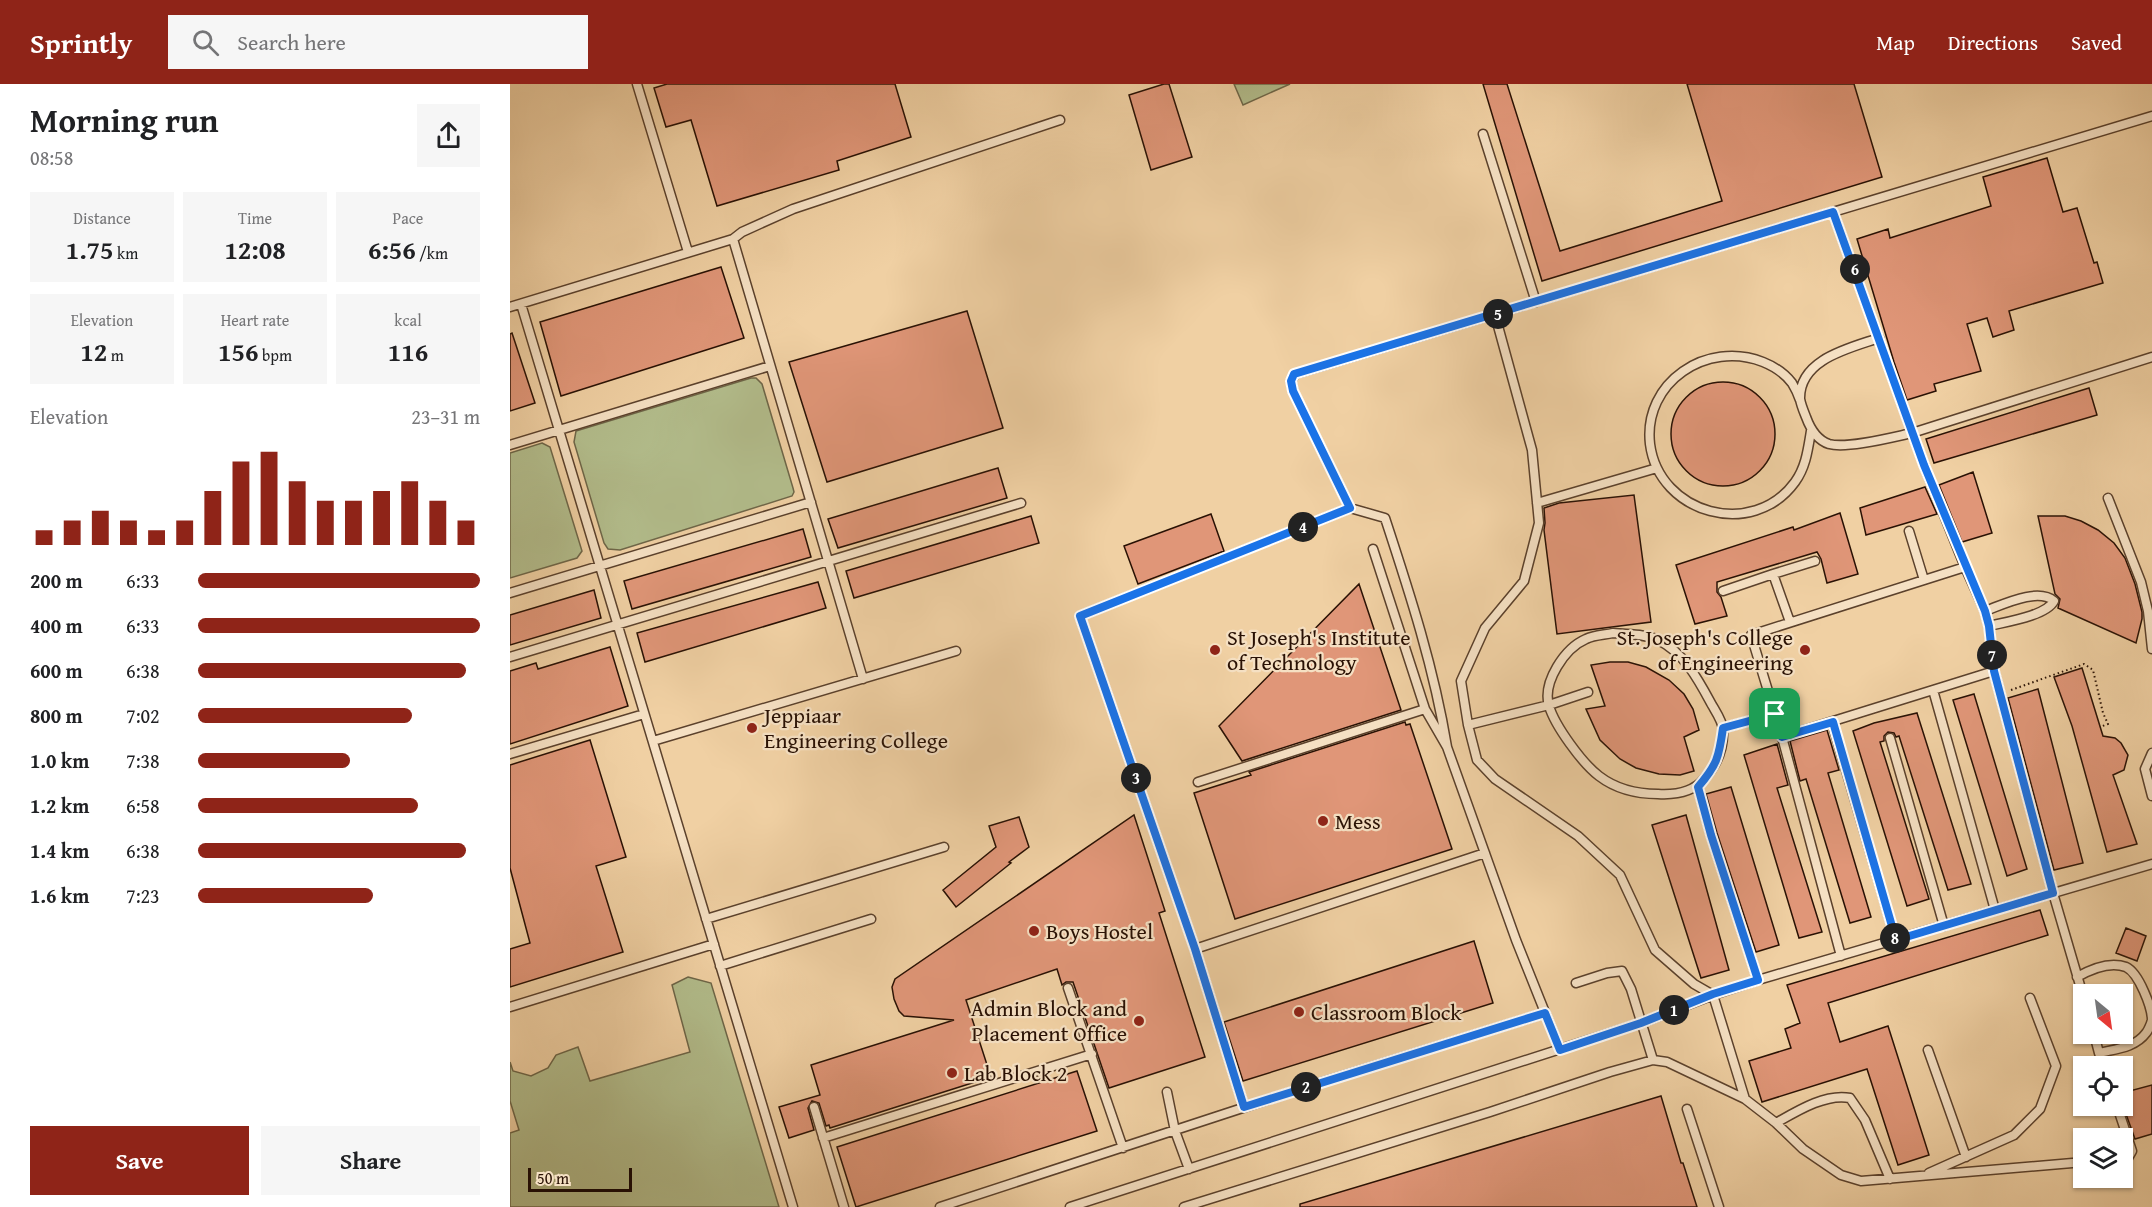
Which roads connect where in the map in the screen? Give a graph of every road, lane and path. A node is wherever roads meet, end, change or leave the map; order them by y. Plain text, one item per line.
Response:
1 (637, 84) edge
2 (2152, 116) edge
3 (1060, 120) dead end
4 (1483, 134) dead end
5 (1833, 212) junction
6 (733, 239) junction
7 (688, 252) junction
8 (1536, 302) junction
9 (521, 304) junction
10 (510, 307) edge
11 (1495, 315) junction
12 (1879, 338) junction
13 (2152, 357) edge
14 (770, 366) junction
15 (1800, 399) junction
16 (559, 430) junction
17 (1811, 431) junction
18 (1912, 433) junction
19 (510, 445) edge
20 (1657, 468) junction
21 (2108, 498) dead end
22 (811, 502) junction
23 (1021, 503) dead end
24 (1537, 503) junction
25 (1350, 508) junction
26 (1909, 531) dead end
27 (1374, 549) dead end
28 (829, 561) junction
29 (1815, 561) dead end
30 (600, 566) junction
31 (1965, 567) junction
32 (1773, 574) junction
33 (1924, 580) junction
34 (1723, 591) dead end
35 (510, 593) edge
36 (1985, 611) junction
37 (1790, 622) junction
38 (618, 624) junction
39 (1989, 626) junction
40 (2152, 649) edge
41 (956, 651) dead end
42 (510, 657) edge
43 (1994, 671) junction
44 (863, 679) junction
45 (1997, 683) junction
46 (1933, 690) junction
47 (1588, 692) dead end
48 (1549, 705) junction
49 (1425, 709) junction
50 (644, 714) junction
51 (1775, 714) junction
52 (1833, 722) junction
53 (1468, 725) junction
54 (2100, 727) dead end
55 (1723, 728) junction
56 (1782, 737) junction
57 (1890, 738) dead end
58 (653, 741) junction
59 (1447, 747) junction
60 (2152, 753) edge
61 (510, 754) edge
62 (1198, 782) dead end
63 (1698, 787) junction
64 (2152, 796) edge
65 (944, 847) dead end
66 (1485, 853) junction
67 (2152, 864) edge
68 (2053, 893) junction
69 (1995, 910) junction
70 (706, 919) junction
71 (871, 919) dead end
72 (1944, 926) junction
73 (1896, 940) junction
74 (714, 944) junction
75 (1195, 949) junction
76 (1841, 956) junction
77 (720, 966) junction
78 (2077, 977) junction
79 (1758, 980) junction
80 (1576, 983) dead end
81 (2079, 984) edge
82 (1068, 988) dead end
83 (1713, 994) junction
84 (2030, 998) dead end
85 (510, 1008) edge
86 (1545, 1013) junction
87 (1641, 1023) junction
88 (2097, 1044) edge
89 (1560, 1050) junction
90 (1928, 1050) dead end
91 (2099, 1053) junction
92 (1092, 1054) junction
93 (2100, 1056) edge
94 (1653, 1060) junction
95 (1167, 1092) dead end
96 (1745, 1099) junction
97 (813, 1107) dead end
98 (1244, 1107) junction
99 (1688, 1109) dead end
100 (1776, 1123) junction
101 (1175, 1131) junction
102 (823, 1138) junction
103 (1123, 1148) junction
104 (1966, 1157) junction
105 (2073, 1163) edge
106 (1189, 1169) junction
107 (1920, 1177) junction
108 (1890, 1179) junction
109 (793, 1207) edge
110 (844, 1207) edge
111 (940, 1207) edge
112 (1070, 1207) edge
113 (1184, 1207) edge
114 (1719, 1207) edge

1 - 7 lane
2 - 5 lane
3 - 6 lane
4 - 8 lane
5 - 8 lane
5 - 12 lane
6 - 7 lane
6 - 14 lane
7 - 9 lane
8 - 11 lane
9 - 10 lane
9 - 16 lane
11 - 24 lane
11 - 25 lane
12 - 15 lane
12 - 18 lane
13 - 18 lane
14 - 16 lane
14 - 22 lane
15 - 17 lane
15 - 20 lane
16 - 19 lane
16 - 30 lane
17 - 18 lane
17 - 20 lane
18 - 31 lane
20 - 24 lane
21 - 40 lane
22 - 28 lane
22 - 30 lane
23 - 28 lane
24 - 53 lane
25 - 59 lane
25 - 75 lane
26 - 33 lane
27 - 49 lane
28 - 38 lane
28 - 44 lane
29 - 32 lane
30 - 35 lane
30 - 38 lane
31 - 33 lane
31 - 36 lane
32 - 34 lane
32 - 37 lane
33 - 37 lane
36 - 39 lane
36 - 39 lane
37 - 51 lane
38 - 42 lane
38 - 50 lane
39 - 43 lane
41 - 44 lane
43 - 45 lane
43 - 46 lane
44 - 58 lane
45 - 54 path
45 - 68 lane
46 - 52 lane
46 - 69 lane
47 - 48 lane
48 - 53 lane
48 - 55 lane
48 - 63 lane
49 - 59 lane
49 - 62 lane
50 - 58 lane
50 - 61 lane
51 - 55 lane
51 - 56 lane
52 - 56 lane
52 - 73 lane
53 - 83 lane
55 - 63 lane
56 - 76 lane
57 - 72 lane
58 - 70 lane
59 - 66 lane
60 - 64 lane
63 - 79 lane
65 - 70 lane
66 - 75 lane
66 - 86 lane
67 - 68 lane
68 - 69 lane
68 - 78 lane
69 - 72 lane
70 - 74 lane
71 - 77 lane
72 - 73 lane
73 - 76 lane
74 - 77 lane
74 - 85 lane
75 - 98 lane
76 - 79 lane
77 - 109 lane
78 - 81 lane
78 - 91 lane
79 - 83 lane
80 - 87 lane
82 - 92 lane
83 - 87 lane
83 - 96 lane
84 - 104 lane
86 - 89 lane
86 - 98 lane
87 - 89 lane
87 - 94 lane
88 - 91 lane
89 - 106 lane
90 - 104 lane
91 - 93 lane
92 - 102 lane
92 - 103 lane
94 - 96 lane
94 - 113 lane
95 - 101 lane
96 - 100 lane
97 - 102 lane
98 - 101 lane
99 - 114 lane
100 - 108 lane
100 - 108 lane
101 - 103 lane
101 - 106 lane
102 - 110 lane
103 - 111 lane
104 - 107 lane
105 - 107 lane
106 - 112 lane
107 - 108 lane

